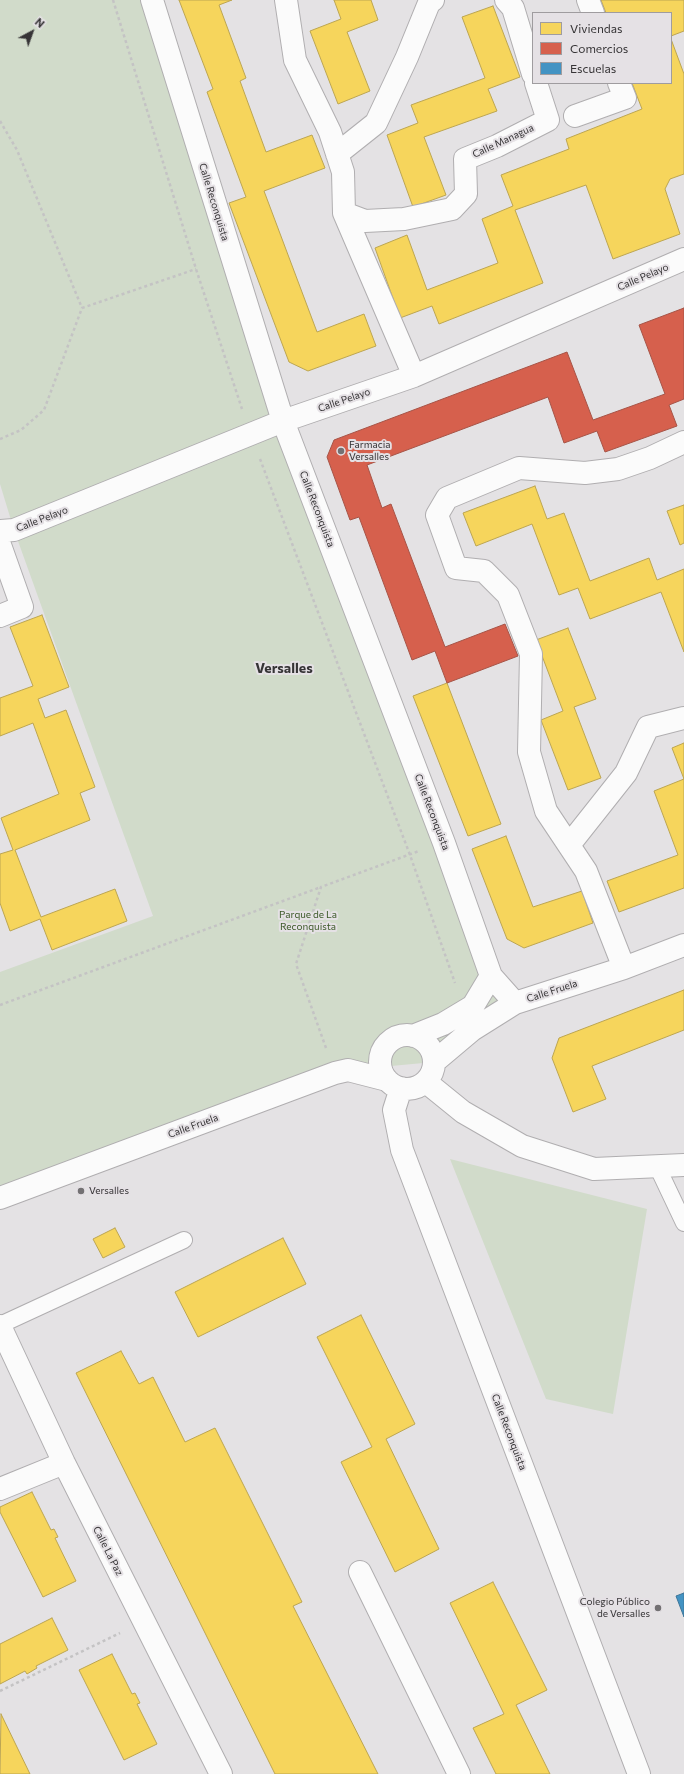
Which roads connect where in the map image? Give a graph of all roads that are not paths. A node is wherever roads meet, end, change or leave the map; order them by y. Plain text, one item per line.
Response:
1 (152, 0) edge
2 (286, 0) edge
3 (433, 0) edge
4 (506, 0) edge
5 (588, 0) edge
6 (593, 12) edge
7 (532, 71) edge
8 (536, 84) edge
9 (619, 84) edge
10 (575, 116) dead end
11 (337, 154) junction
12 (344, 213) junction
13 (684, 259) edge
14 (414, 376) junction
15 (283, 421) junction
16 (684, 442) edge
17 (0, 531) edge
18 (0, 545) edge
19 (0, 616) edge
20 (684, 718) edge
21 (569, 845) junction
22 (684, 945) edge
23 (624, 968) junction
24 (491, 976) junction
25 (515, 1003) junction
26 (413, 1036) junction
27 (430, 1072) junction
28 (394, 1084) junction
29 (684, 1165) edge
30 (657, 1166) junction
31 (0, 1198) edge
32 (684, 1224) edge
33 (184, 1240) dead end
34 (0, 1326) edge
35 (64, 1463) junction
36 (0, 1489) edge
37 (360, 1572) dead end
38 (221, 1774) edge
39 (459, 1774) edge
40 (639, 1774) edge

1 - 15 street, Calle Reconquista
2 - 11 street
3 - 11 street
4 - 7 street
5 - 6 street
8 - 12 street, Calle Managua
9 - 10 street
11 - 12 street
12 - 14 street
13 - 14 street, Calle Pelayo
14 - 15 street, Calle Pelayo
15 - 17 street, Calle Pelayo
15 - 24 street, Calle Reconquista
16 - 21 street
18 - 19 street
20 - 21 street
21 - 23 street
22 - 23 street, Calle Fruela
23 - 25 street, Calle Fruela
24 - 25 street, Calle Reconquista
24 - 26 street
25 - 27 street, Calle Fruela
26 - 27 street
26 - 28 street
27 - 28 street
27 - 30 street
28 - 31 street, Calle Fruela
28 - 40 street, Calle Reconquista
29 - 30 street
30 - 32 lane
33 - 34 lane
34 - 35 street, Calle La Paz
35 - 36 street
35 - 38 street, Calle La Paz
37 - 39 street

